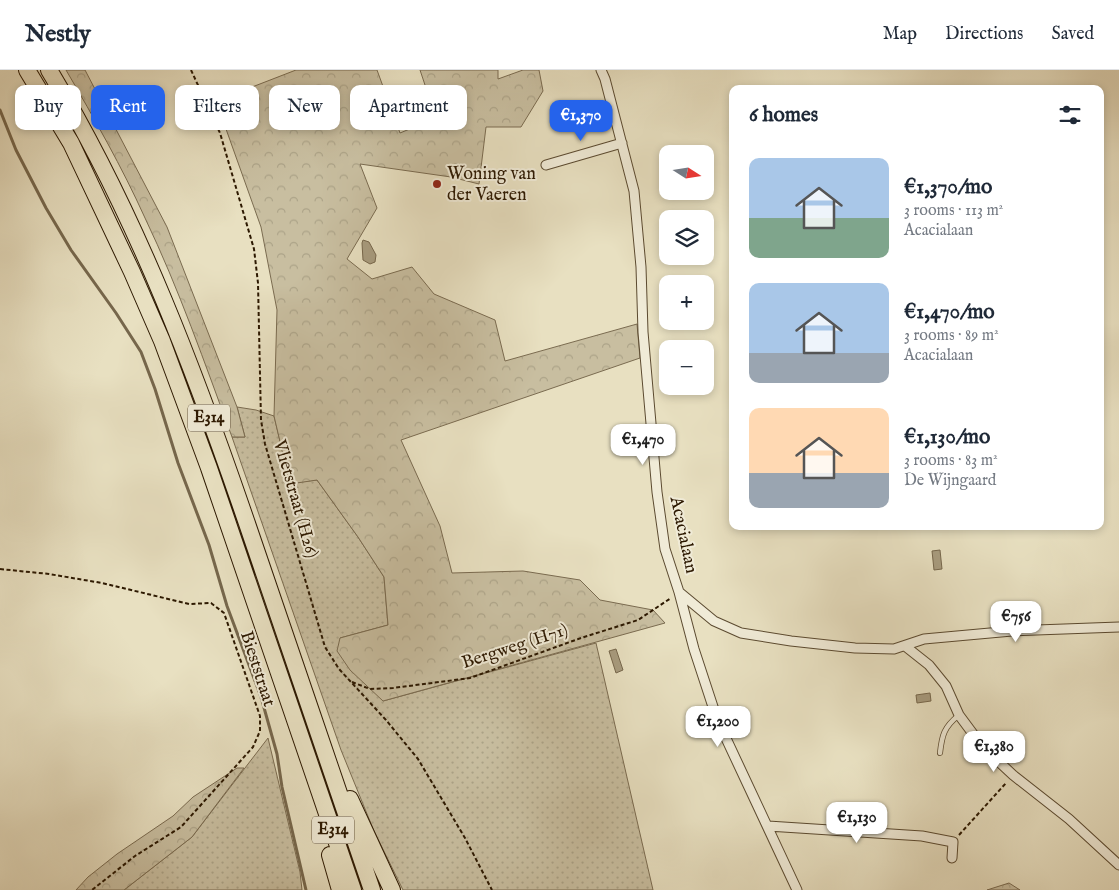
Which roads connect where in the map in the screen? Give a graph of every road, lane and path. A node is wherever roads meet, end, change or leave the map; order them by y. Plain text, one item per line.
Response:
1 (27, 70) edge
2 (49, 70) edge
3 (190, 70) edge
4 (601, 70) edge
5 (622, 143) junction
6 (546, 164) dead end
7 (0, 569) edge
8 (679, 592) junction
9 (1119, 627) edge
10 (907, 645) junction
11 (350, 681) junction
12 (959, 715) junction
13 (940, 753) dead end
14 (313, 771) junction
15 (334, 780) junction
16 (999, 790) dead end
17 (768, 826) junction
18 (953, 842) junction
19 (952, 858) dead end
20 (1119, 865) edge
21 (92, 890) edge
22 (340, 890) edge
23 (353, 890) edge
24 (372, 890) edge
25 (392, 890) edge
26 (492, 890) edge
27 (797, 890) edge

1 - 14 highway, E314
2 - 15 highway, E314
3 - 11 path, Vlietstraat (H26)
4 - 5 street, Acacialaan
5 - 6 street
5 - 8 street, Acacialaan
7 - 21 path, Bieststraat
8 - 10 street, Acacialaan
8 - 11 path, Bergweg (H71)
8 - 17 street
9 - 10 street, Acacialaan
10 - 12 street
11 - 26 path, Vlietstraat (H26)
12 - 13 lane
12 - 20 street
14 - 22 highway
14 - 23 highway, E314
15 - 24 highway, E314
15 - 25 highway
16 - 18 path
17 - 18 street
17 - 27 street
18 - 19 street

